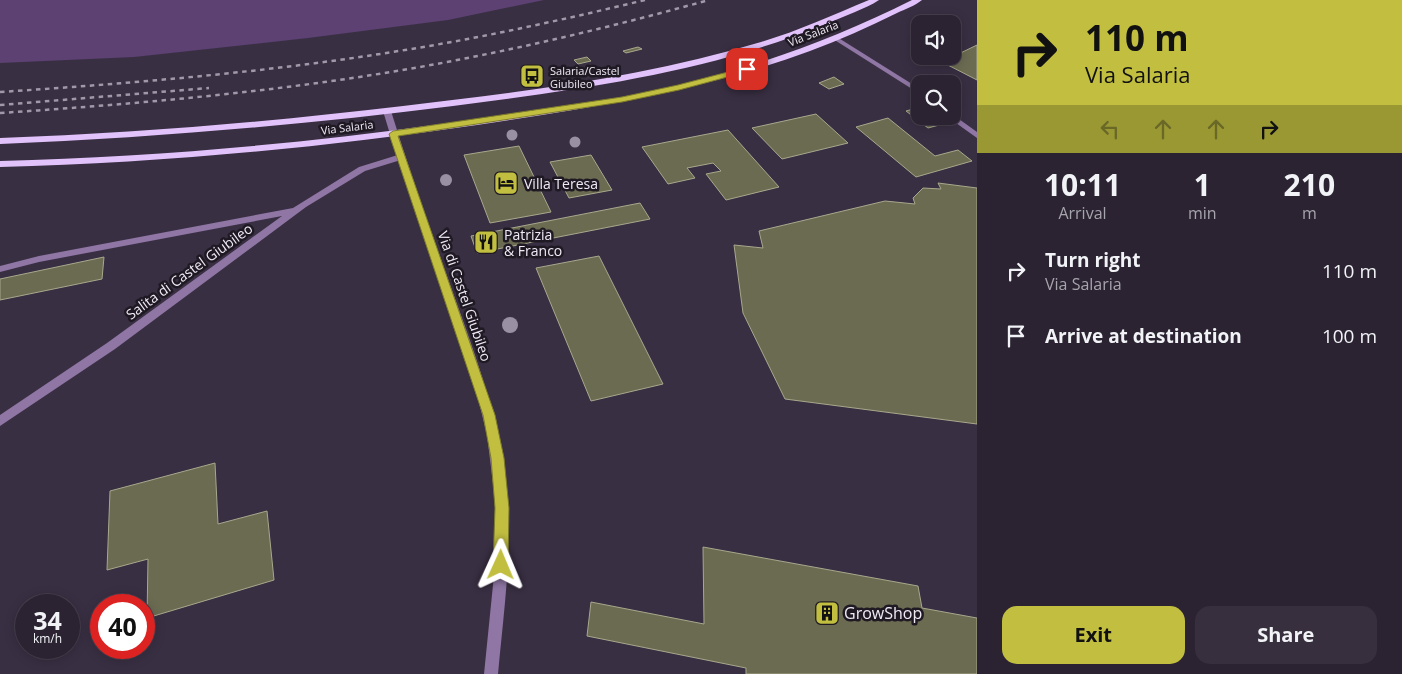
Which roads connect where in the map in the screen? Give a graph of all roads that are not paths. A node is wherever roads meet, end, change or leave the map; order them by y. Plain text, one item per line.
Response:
1 (875, 0) edge
2 (918, 0) edge
3 (835, 38) junction
4 (911, 86) edge
5 (387, 111) junction
6 (961, 123) edge
7 (393, 134) junction
8 (977, 136) edge
9 (0, 141) edge
10 (401, 157) junction
11 (0, 164) edge
12 (295, 211) junction
13 (0, 269) edge
14 (0, 421) edge
15 (491, 674) edge

1 - 5 main road, Via Salaria
2 - 3 main road, Via Salaria
3 - 4 street
3 - 7 main road, Via Salaria
5 - 7 street, Via di Castel Giubileo
5 - 9 main road, Via Salaria
6 - 8 street
7 - 10 street, Via di Castel Giubileo
7 - 11 main road, Via Salaria
10 - 12 street, Salita di Castel Giubileo
10 - 15 street, Via di Castel Giubileo
12 - 13 street
12 - 14 street, Salita di Castel Giubileo

